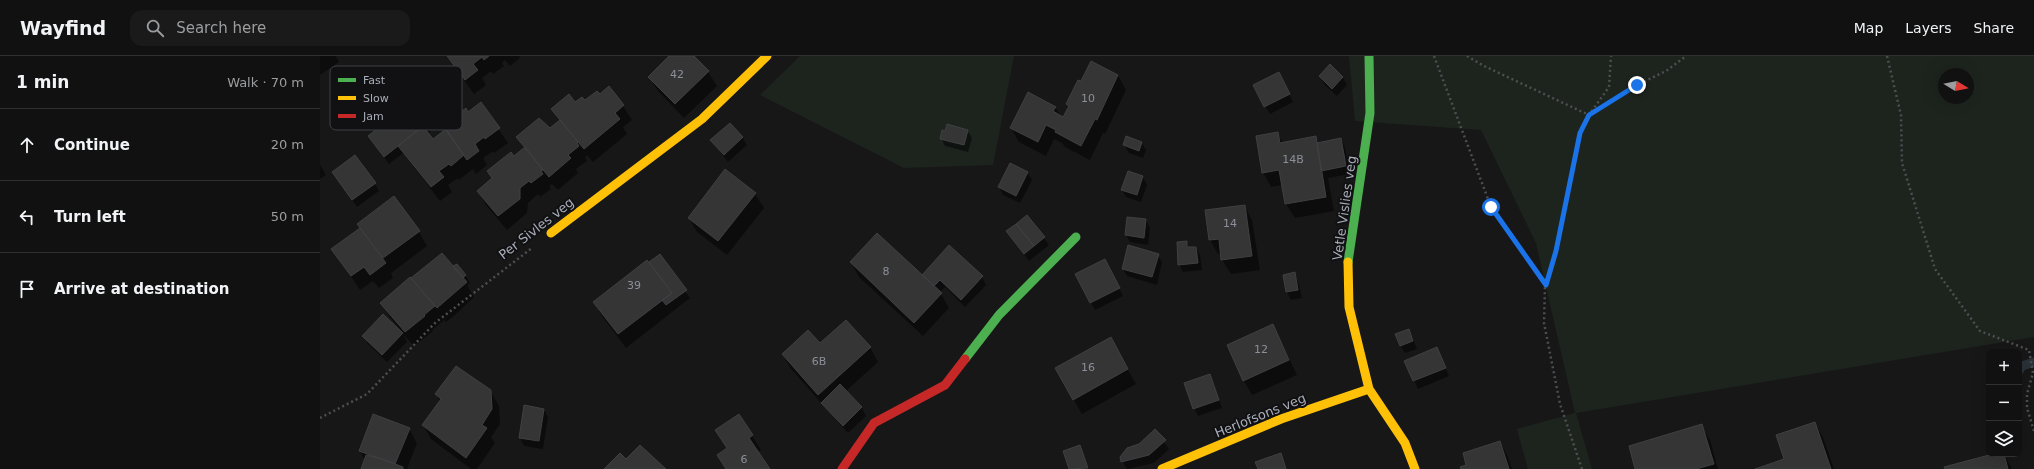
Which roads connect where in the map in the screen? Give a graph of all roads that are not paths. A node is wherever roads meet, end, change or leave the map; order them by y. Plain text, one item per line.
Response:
1 (767, 56) edge
2 (1369, 56) edge
3 (551, 232) road end
4 (1076, 237) dead end
5 (1369, 389) junction
6 (842, 469) edge
7 (1162, 469) edge
8 (1415, 469) edge

1 - 3 street, Per Sivles veg
2 - 5 street, Vetle Vislies veg
4 - 6 street
5 - 7 street, Herlofsons veg
5 - 8 street, Vetle Vislies veg

